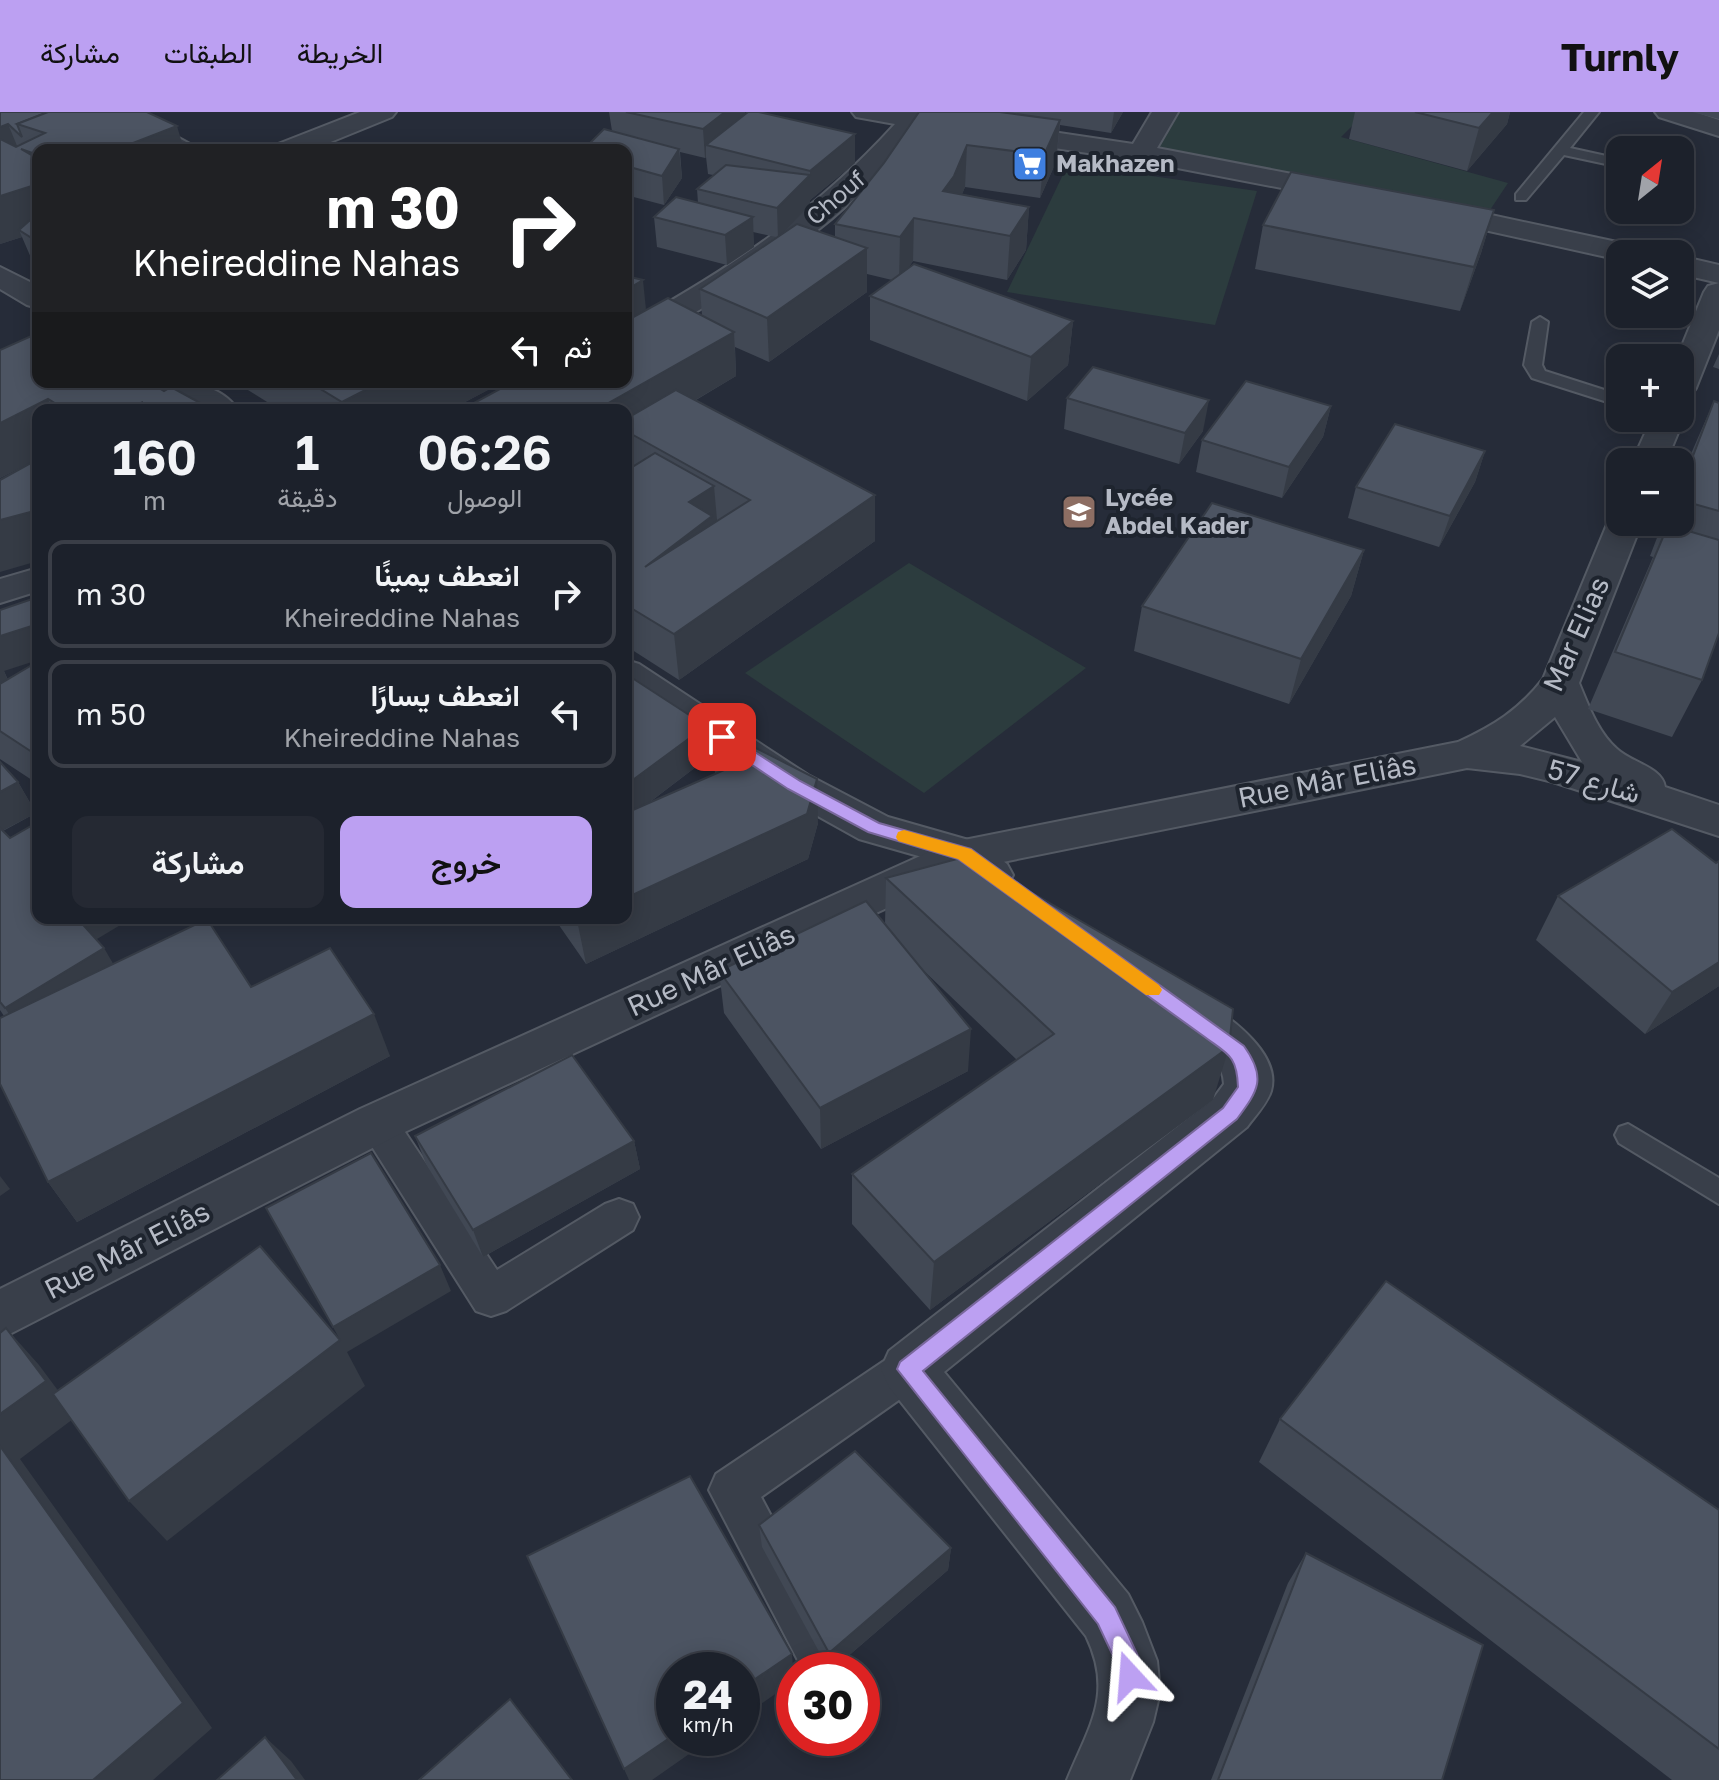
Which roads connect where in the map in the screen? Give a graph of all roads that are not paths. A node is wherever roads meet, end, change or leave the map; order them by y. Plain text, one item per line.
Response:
1 (120, 112) edge
2 (383, 112) edge
3 (865, 112) edge
4 (1165, 112) edge
5 (1592, 112) edge
6 (1668, 112) edge
7 (913, 120) junction
8 (1719, 128) edge
9 (182, 144) edge
10 (302, 144) edge
11 (1560, 150) junction
12 (1141, 153) junction
13 (1606, 160) edge
14 (1365, 196) edge
15 (1521, 197) dead end
16 (1410, 205) edge
17 (1606, 248) edge
18 (1694, 268) edge
19 (1719, 274) edge
20 (0, 276) edge
21 (1719, 292) edge
22 (32, 295) edge
23 (1540, 322) dead end
24 (632, 336) edge
25 (1694, 354) edge
26 (187, 388) edge
27 (1606, 396) edge
28 (212, 404) edge
29 (1619, 536) edge
30 (32, 581) edge
31 (0, 591) edge
32 (632, 677) edge
33 (1560, 683) junction
34 (1467, 754) junction
35 (1674, 804) junction
36 (1719, 821) edge
37 (964, 854) junction
38 (1024, 898) edge
39 (1147, 986) edge
40 (377, 1123) junction
41 (1628, 1135) dead end
42 (1719, 1192) edge
43 (619, 1217) dead end
44 (0, 1315) edge
45 (908, 1369) junction
46 (819, 1652) edge
47 (1098, 1780) edge

1 - 9 lane
2 - 10 street
3 - 7 street
4 - 12 street
5 - 11 lane
6 - 8 street
7 - 12 street
7 - 24 street, Chouf
11 - 13 lane
11 - 15 lane
12 - 14 street
16 - 17 street
18 - 19 street
20 - 22 street
21 - 25 street
23 - 27 lane
26 - 28 street
29 - 33 street, Mar Elias
30 - 31 street
32 - 37 street
33 - 34 street, Mar Elias
33 - 35 street
34 - 35 street, شارع 57
34 - 37 street, Rue Mâr Eliâs
35 - 36 street, شارع 57
37 - 38 street
37 - 40 street, Rue Mâr Eliâs
39 - 45 street
40 - 43 street
40 - 44 street, Rue Mâr Eliâs
41 - 42 lane
45 - 46 street
45 - 47 street

